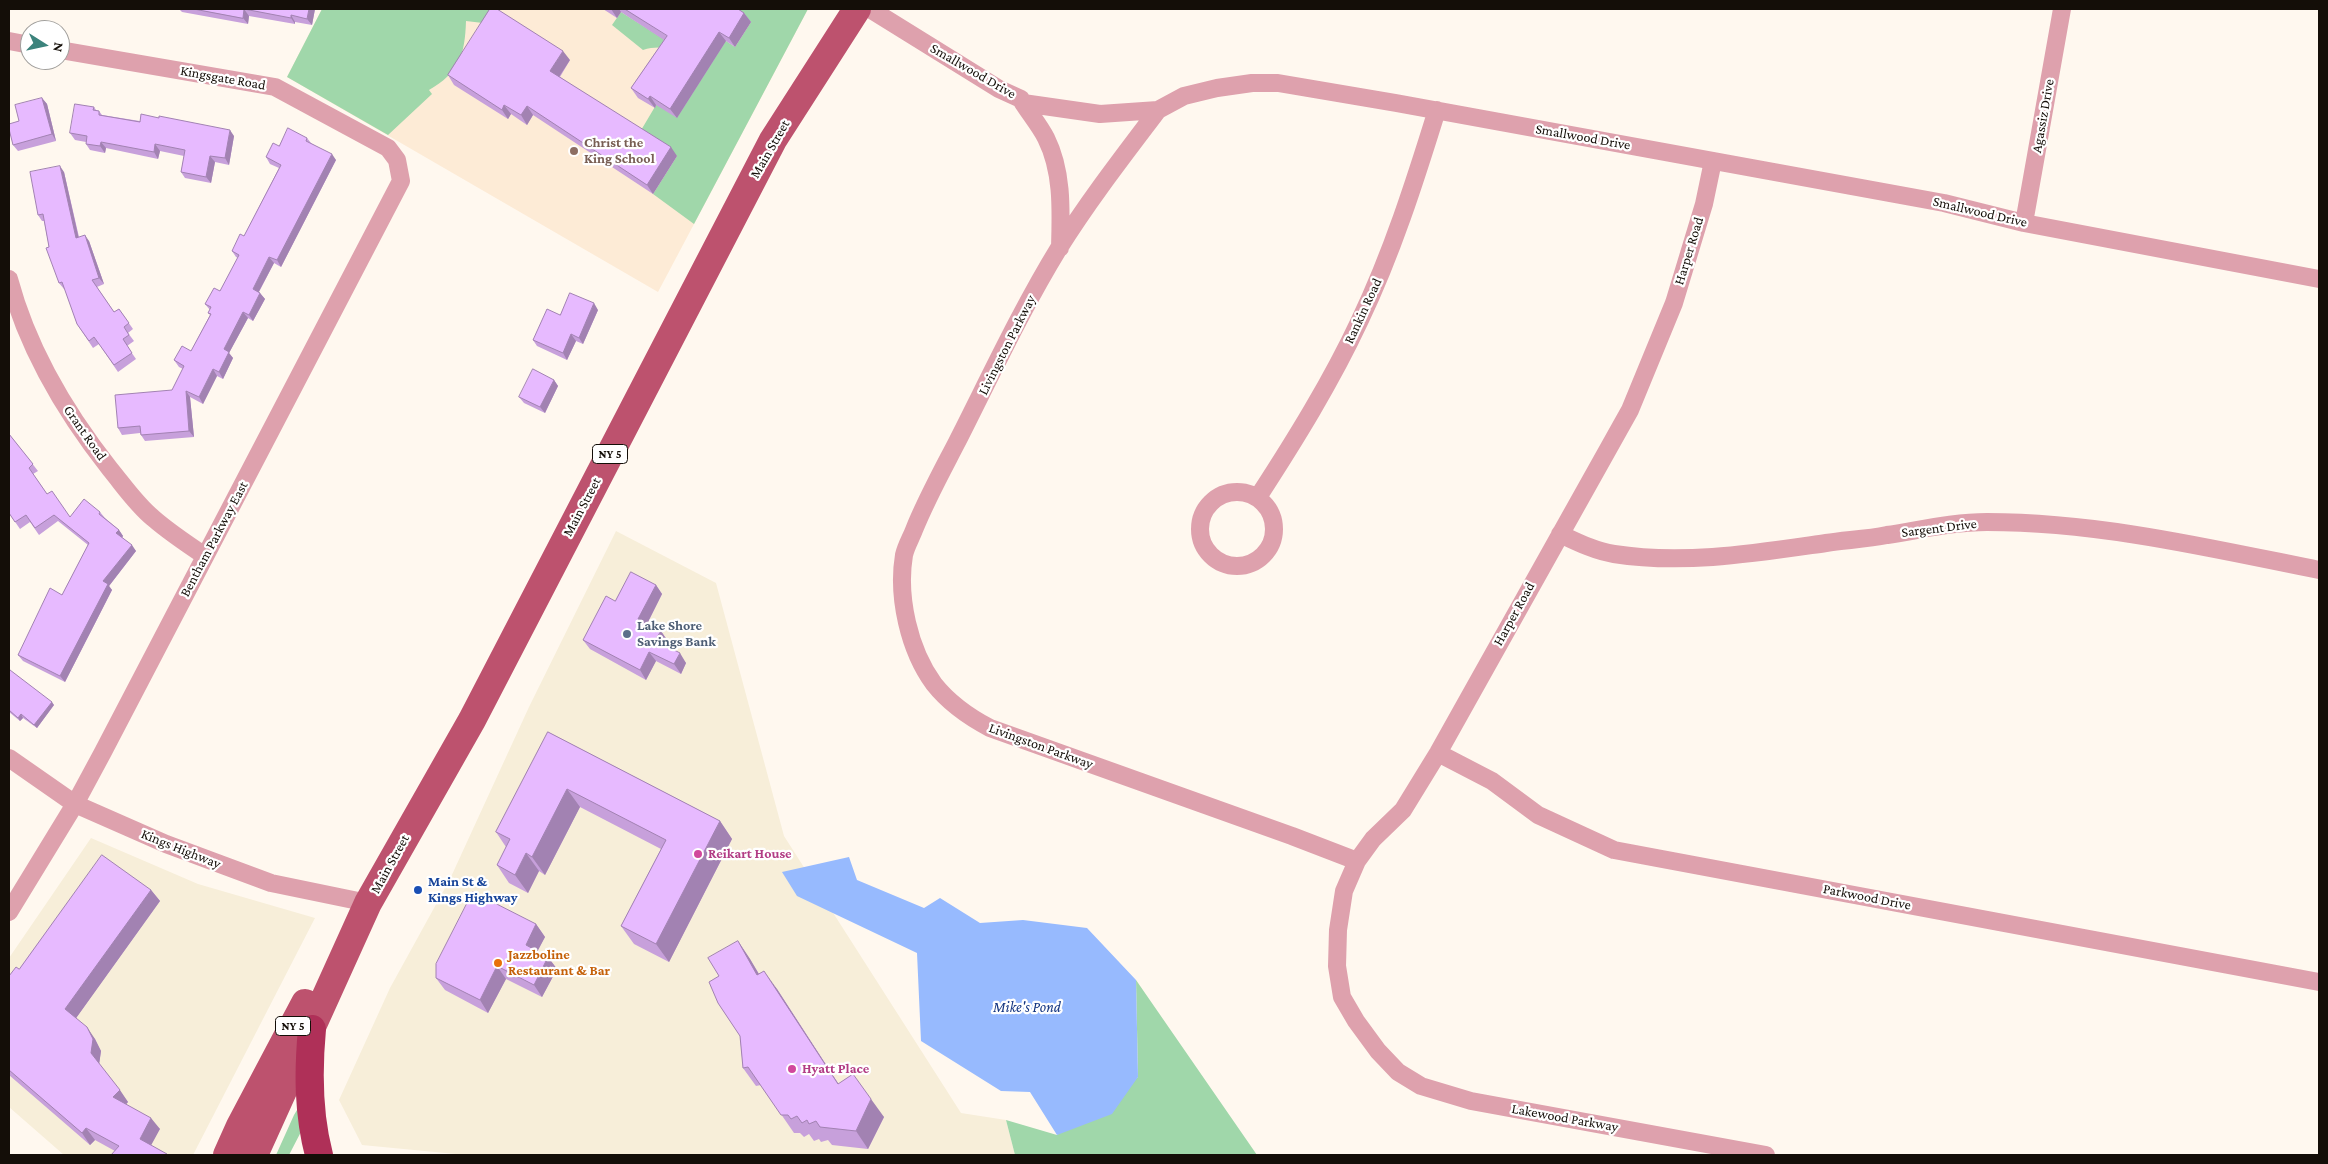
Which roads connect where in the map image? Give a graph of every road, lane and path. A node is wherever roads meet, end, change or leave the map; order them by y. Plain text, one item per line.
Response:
1 (857, 9) edge
2 (870, 9) edge
3 (2062, 9) edge
4 (70, 52) edge
5 (1023, 103) junction
6 (1158, 110) junction
7 (1436, 110) junction
8 (397, 160) joint
9 (1713, 160) junction
10 (2024, 223) junction
11 (1060, 248) junction
12 (2319, 279) edge
13 (9, 280) edge
14 (1258, 497) junction
15 (1560, 534) junction
16 (205, 556) junction
17 (2319, 570) edge
18 (1438, 753) junction
19 (9, 758) edge
20 (75, 804) junction
21 (1357, 861) junction
22 (368, 903) junction
23 (9, 912) edge
24 (2319, 982) edge
25 (312, 1029) junction
26 (1378, 1051) joint
27 (226, 1155) edge
28 (254, 1155) edge
29 (319, 1155) edge
30 (1766, 1155) edge

1 - 22 main road, Main Street / NY 5
2 - 5 street, Smallwood Drive
3 - 10 street, Agassiz Drive
4 - 8 street, Kingsgate Road
5 - 6 street, Smallwood Drive
5 - 11 street, Livingston Parkway
6 - 7 street, Smallwood Drive
6 - 11 street, Livingston Parkway
7 - 9 street, Smallwood Drive
7 - 14 street, Rankin Road
8 - 16 street, Bentham Parkway East
9 - 10 street, Smallwood Drive
9 - 15 street, Harper Road
10 - 12 street, Smallwood Drive
11 - 21 street, Livingston Parkway
13 - 16 street, Grant Road
14 - 14 street
15 - 17 street, Sargent Drive
15 - 18 street, Harper Road
16 - 20 street, Bentham Parkway East
18 - 21 street, Harper Road
18 - 24 street, Parkwood Drive
19 - 20 street, Kings Highway
20 - 22 street, Kings Highway
20 - 23 street, Bentham Parkway East
21 - 26 street, Harper Road
22 - 25 main road, Main Street / NY 5
22 - 27 main road, Main Street / NY 5
25 - 28 main road, Main Street / NY 5
25 - 29 highway
26 - 30 street, Lakewood Parkway

